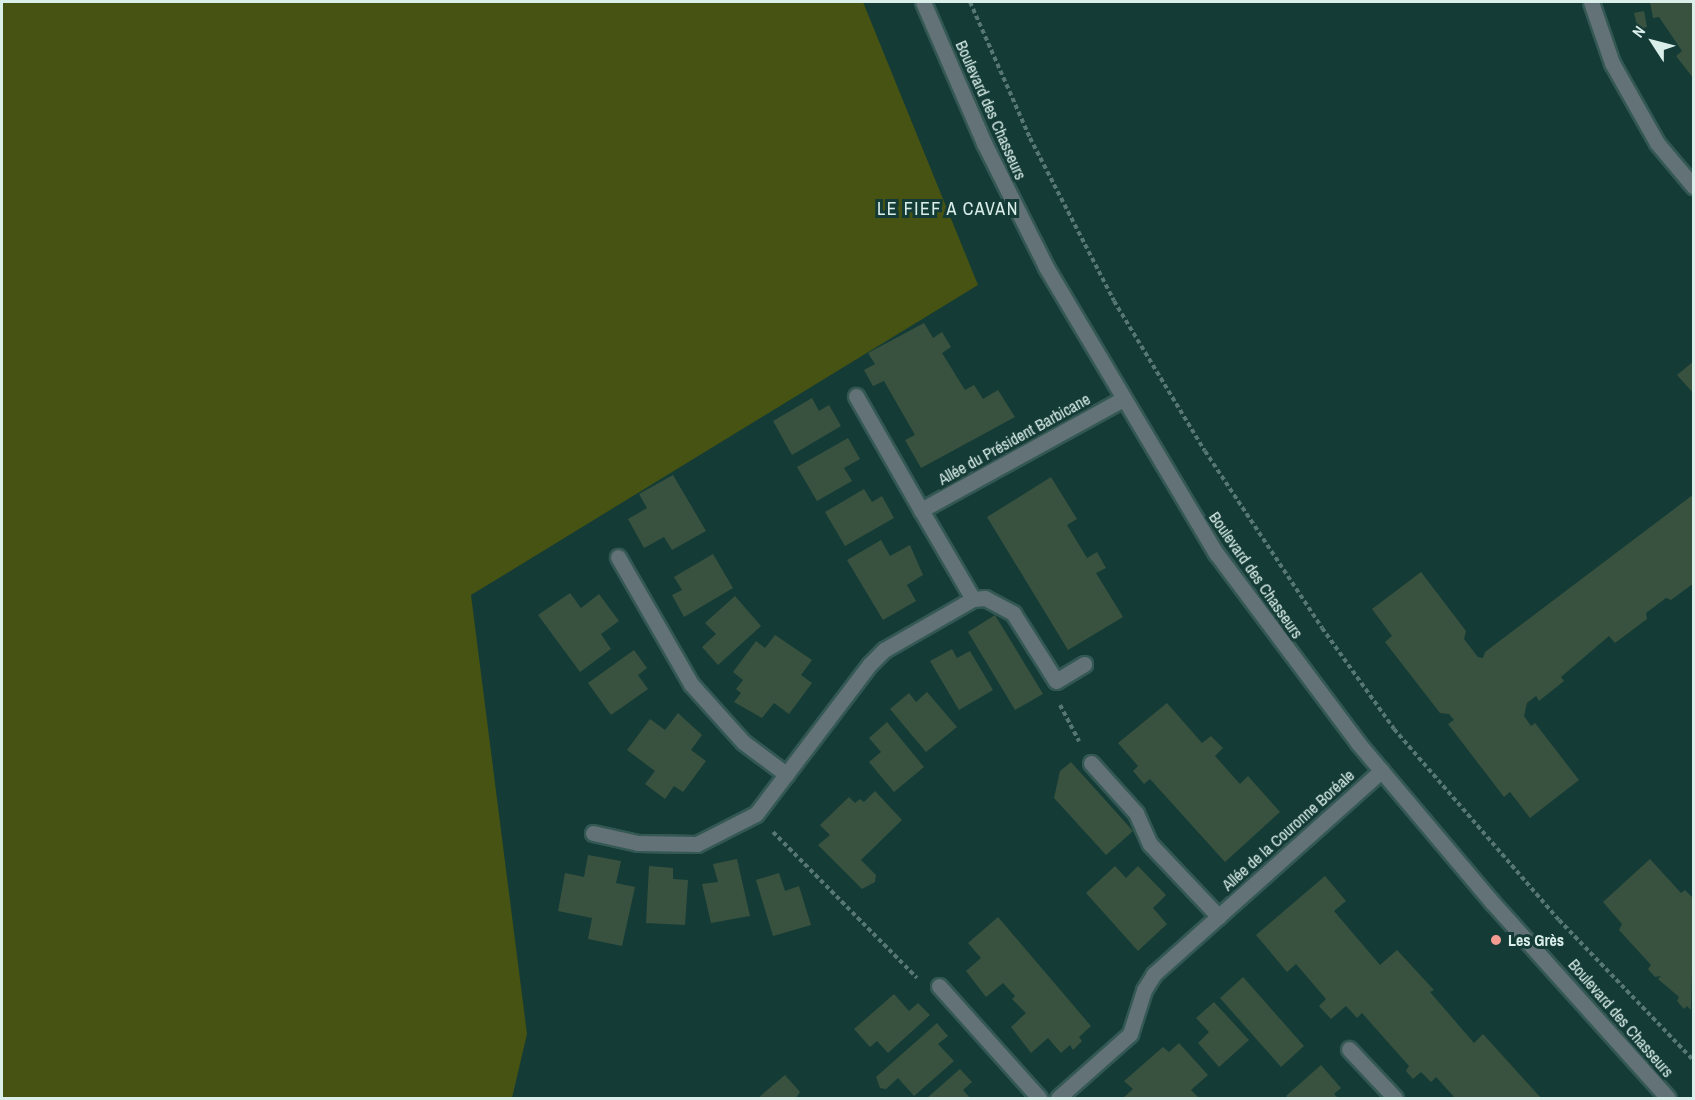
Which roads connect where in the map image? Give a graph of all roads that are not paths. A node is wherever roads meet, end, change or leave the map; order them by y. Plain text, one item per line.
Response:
1 (922, 2) edge
2 (1591, 2) edge
3 (1694, 187) edge
4 (856, 396) dead end
5 (1123, 399) junction
6 (921, 510) junction
7 (618, 557) dead end
8 (972, 599) junction
9 (1084, 664) dead end
10 (1091, 763) road end
11 (1381, 771) junction
12 (786, 774) junction
13 (593, 833) dead end
14 (1219, 917) junction
15 (939, 986) road end
16 (1349, 1049) dead end
17 (1039, 1098) edge
18 (1058, 1098) edge
19 (1395, 1098) edge
20 (1668, 1098) edge

1 - 5 street, Boulevard des Chasseurs
2 - 3 street
4 - 6 street
5 - 6 street, Allée du Président Barbicane
5 - 11 street, Boulevard des Chasseurs
6 - 8 street
7 - 12 street
8 - 9 street
8 - 12 street
10 - 14 street, Allée de la Couronne Boréale
11 - 14 street, Allée de la Couronne Boréale
11 - 20 street, Boulevard des Chasseurs
12 - 13 street
14 - 18 street, Allée de la Couronne Boréale
15 - 17 street
16 - 19 street

